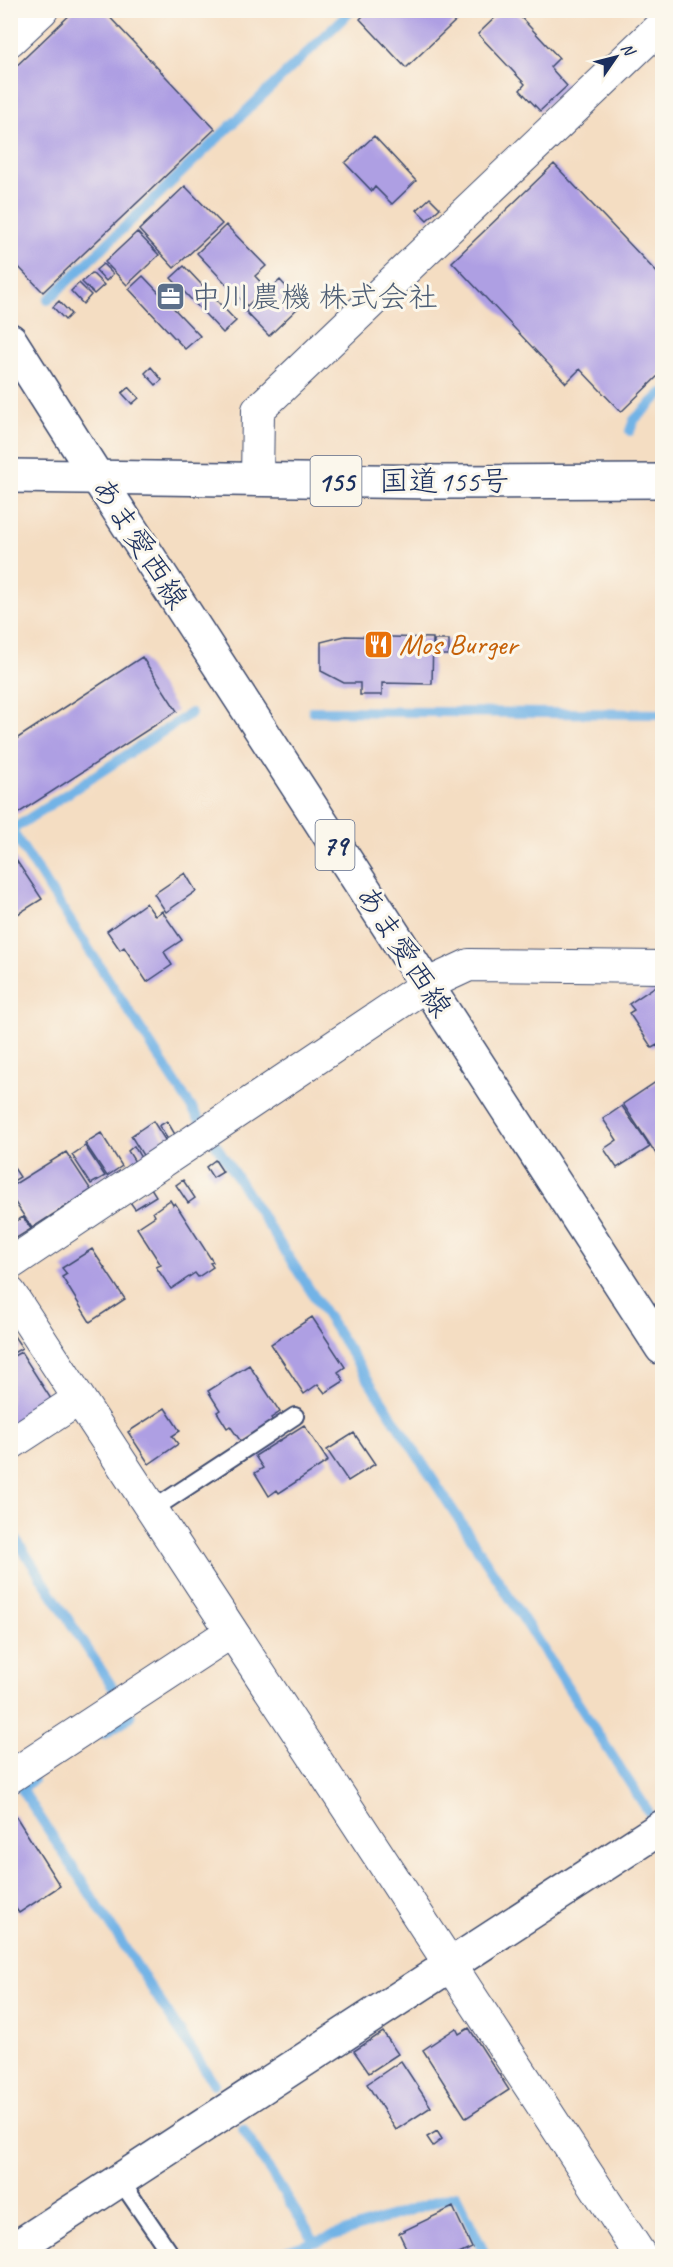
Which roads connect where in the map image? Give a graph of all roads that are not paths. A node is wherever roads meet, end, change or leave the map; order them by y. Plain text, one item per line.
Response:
1 (42, 10) edge
2 (663, 25) edge
3 (10, 40) edge
4 (10, 340) edge
5 (10, 476) edge
6 (97, 477) junction
7 (257, 480) junction
8 (663, 481) edge
9 (663, 966) edge
10 (426, 985) junction
11 (10, 1264) edge
12 (10, 1293) edge
13 (663, 1348) edge
14 (79, 1399) junction
15 (295, 1416) dead end
16 (10, 1444) edge
17 (152, 1510) junction
18 (231, 1632) junction
19 (10, 1777) edge
20 (663, 1827) edge
21 (449, 1965) junction
22 (120, 2180) junction
23 (14, 2250) edge
24 (172, 2256) edge
25 (641, 2256) edge

1 - 3 street
2 - 7 street
4 - 6 main road, あま愛西線 / 79
5 - 6 main road, 国道155号 / 155
6 - 7 main road, 国道155号 / 155
6 - 10 main road, あま愛西線 / 79
7 - 8 main road, 国道155号 / 155
9 - 10 street
10 - 11 street
10 - 13 main road, あま愛西線 / 79
12 - 14 street
14 - 16 street
14 - 17 street
15 - 17 lane
17 - 18 street
18 - 19 street
18 - 21 street
20 - 21 main road
21 - 22 main road
21 - 25 street
22 - 23 main road
22 - 24 lane

